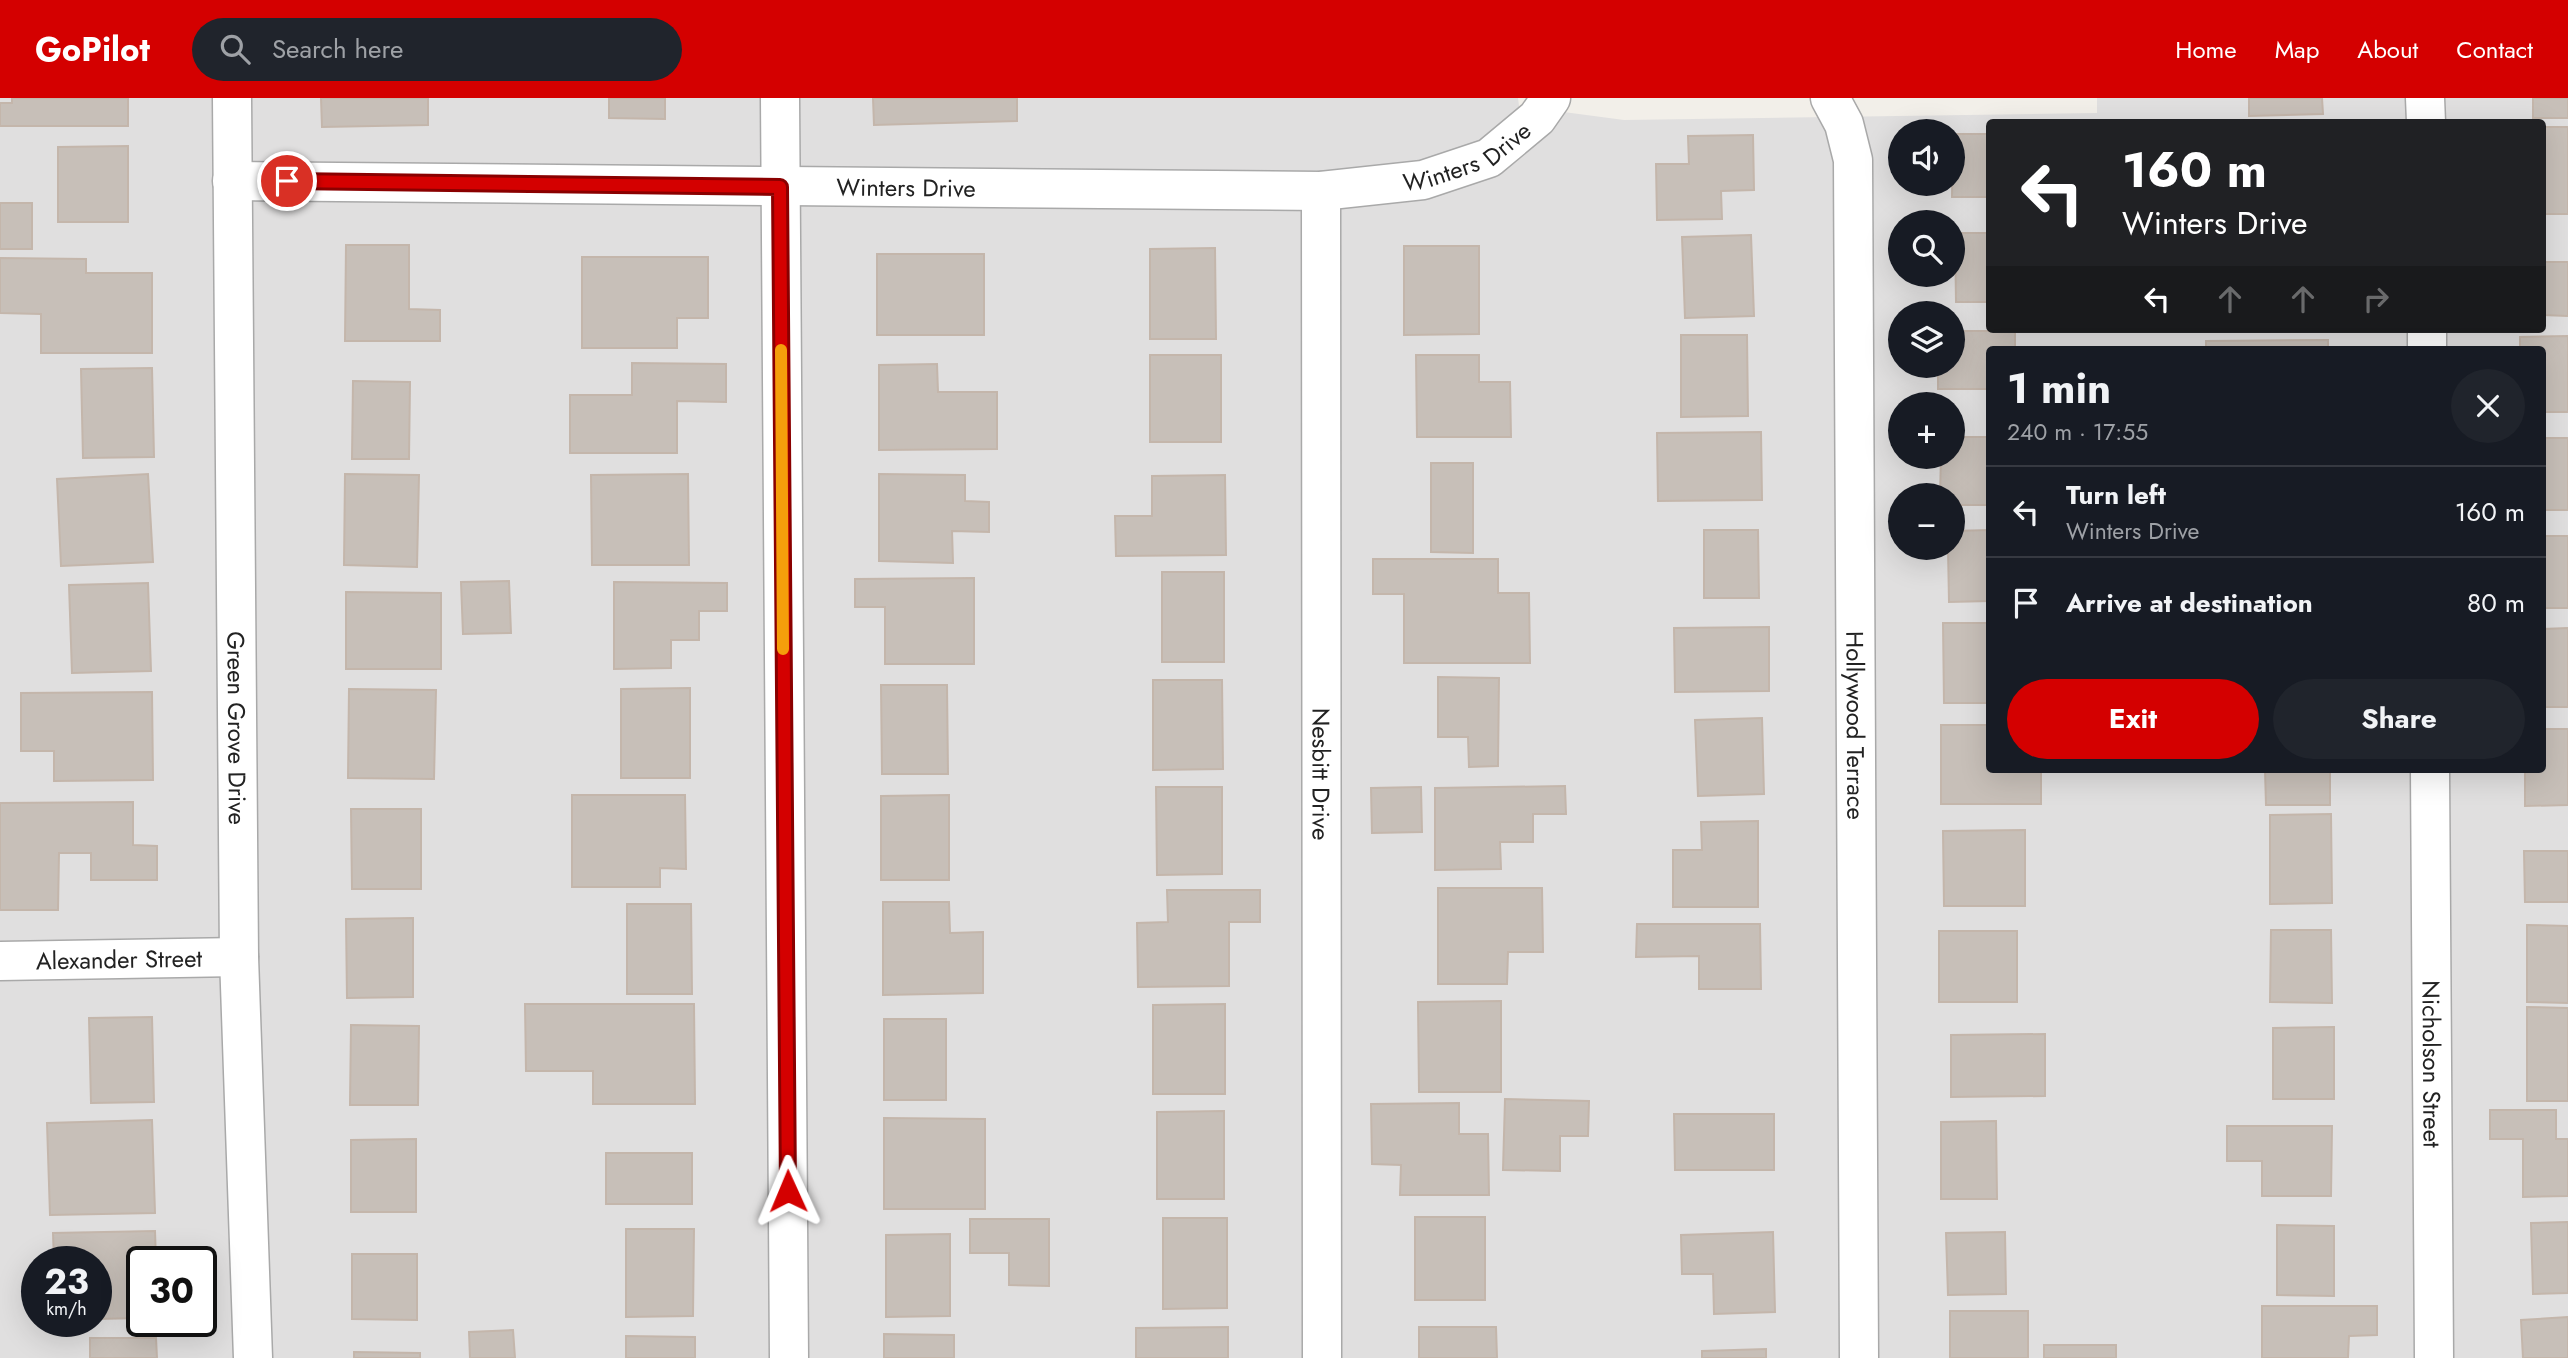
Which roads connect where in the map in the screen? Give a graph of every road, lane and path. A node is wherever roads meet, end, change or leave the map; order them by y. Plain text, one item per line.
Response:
1 (232, 98) edge
2 (780, 98) edge
3 (1551, 98) edge
4 (1830, 98) edge
5 (2426, 98) edge
6 (2426, 119) edge
7 (232, 181) junction
8 (780, 187) junction
9 (1321, 191) junction
10 (2430, 773) edge
11 (239, 957) junction
12 (0, 961) edge
13 (253, 1358) edge
14 (789, 1358) edge
15 (1322, 1358) edge
16 (1859, 1358) edge
17 (2434, 1358) edge

1 - 7 street, Green Grove Drive
2 - 8 street
3 - 9 street, Winters Drive
4 - 16 street, Hollywood Terrace
5 - 6 street
7 - 8 street, Winters Drive
7 - 11 street, Green Grove Drive
8 - 9 street, Winters Drive
8 - 14 street
9 - 15 street, Nesbitt Drive
10 - 17 street, Nicholson Street
11 - 12 street, Alexander Street
11 - 13 street, Green Grove Drive

